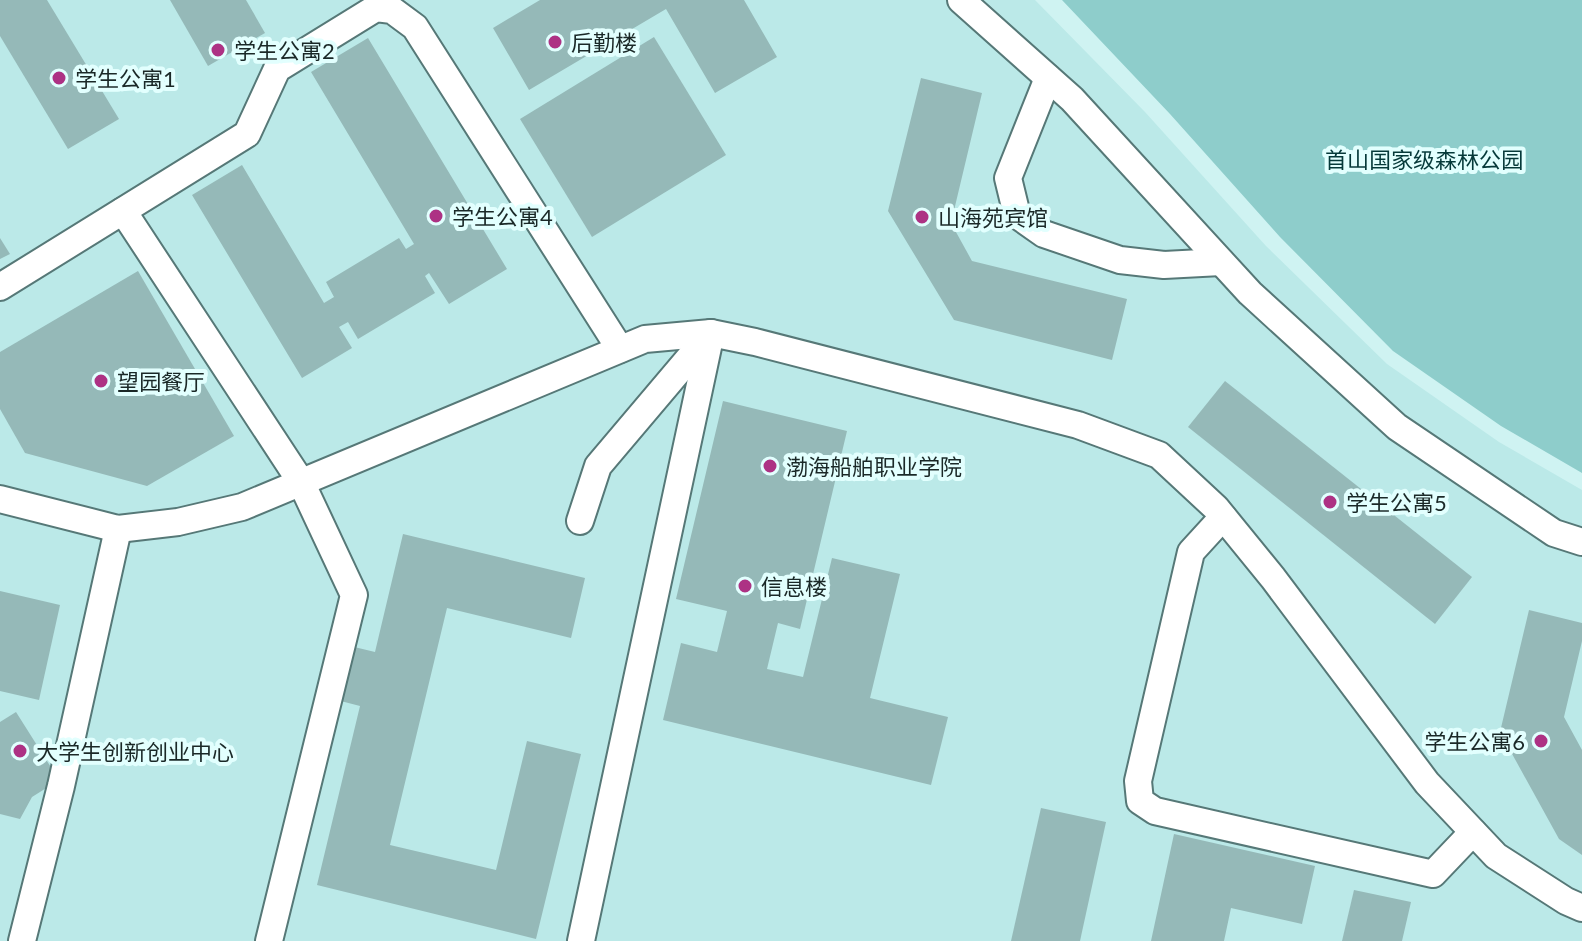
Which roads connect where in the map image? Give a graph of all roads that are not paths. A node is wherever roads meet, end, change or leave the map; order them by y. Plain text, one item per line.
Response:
1 (961, 0) edge
2 (1048, 78) junction
3 (123, 211) junction
4 (1221, 262) junction
5 (0, 287) edge
6 (711, 333) junction
7 (620, 349) junction
8 (301, 482) junction
9 (0, 499) edge
10 (1223, 517) junction
11 (580, 521) dead end
12 (118, 529) junction
13 (1582, 542) edge
14 (1473, 832) junction
15 (1582, 908) edge
16 (22, 941) edge
17 (269, 941) edge
18 (581, 941) edge

1 - 2 street
2 - 4 street
2 - 4 street
3 - 5 street
3 - 7 street
3 - 8 street
4 - 13 street
6 - 7 street
6 - 10 street
6 - 11 street
6 - 18 street
7 - 8 street
8 - 12 street
8 - 17 street
9 - 12 street
10 - 14 street
10 - 14 street
12 - 16 street
14 - 15 street

